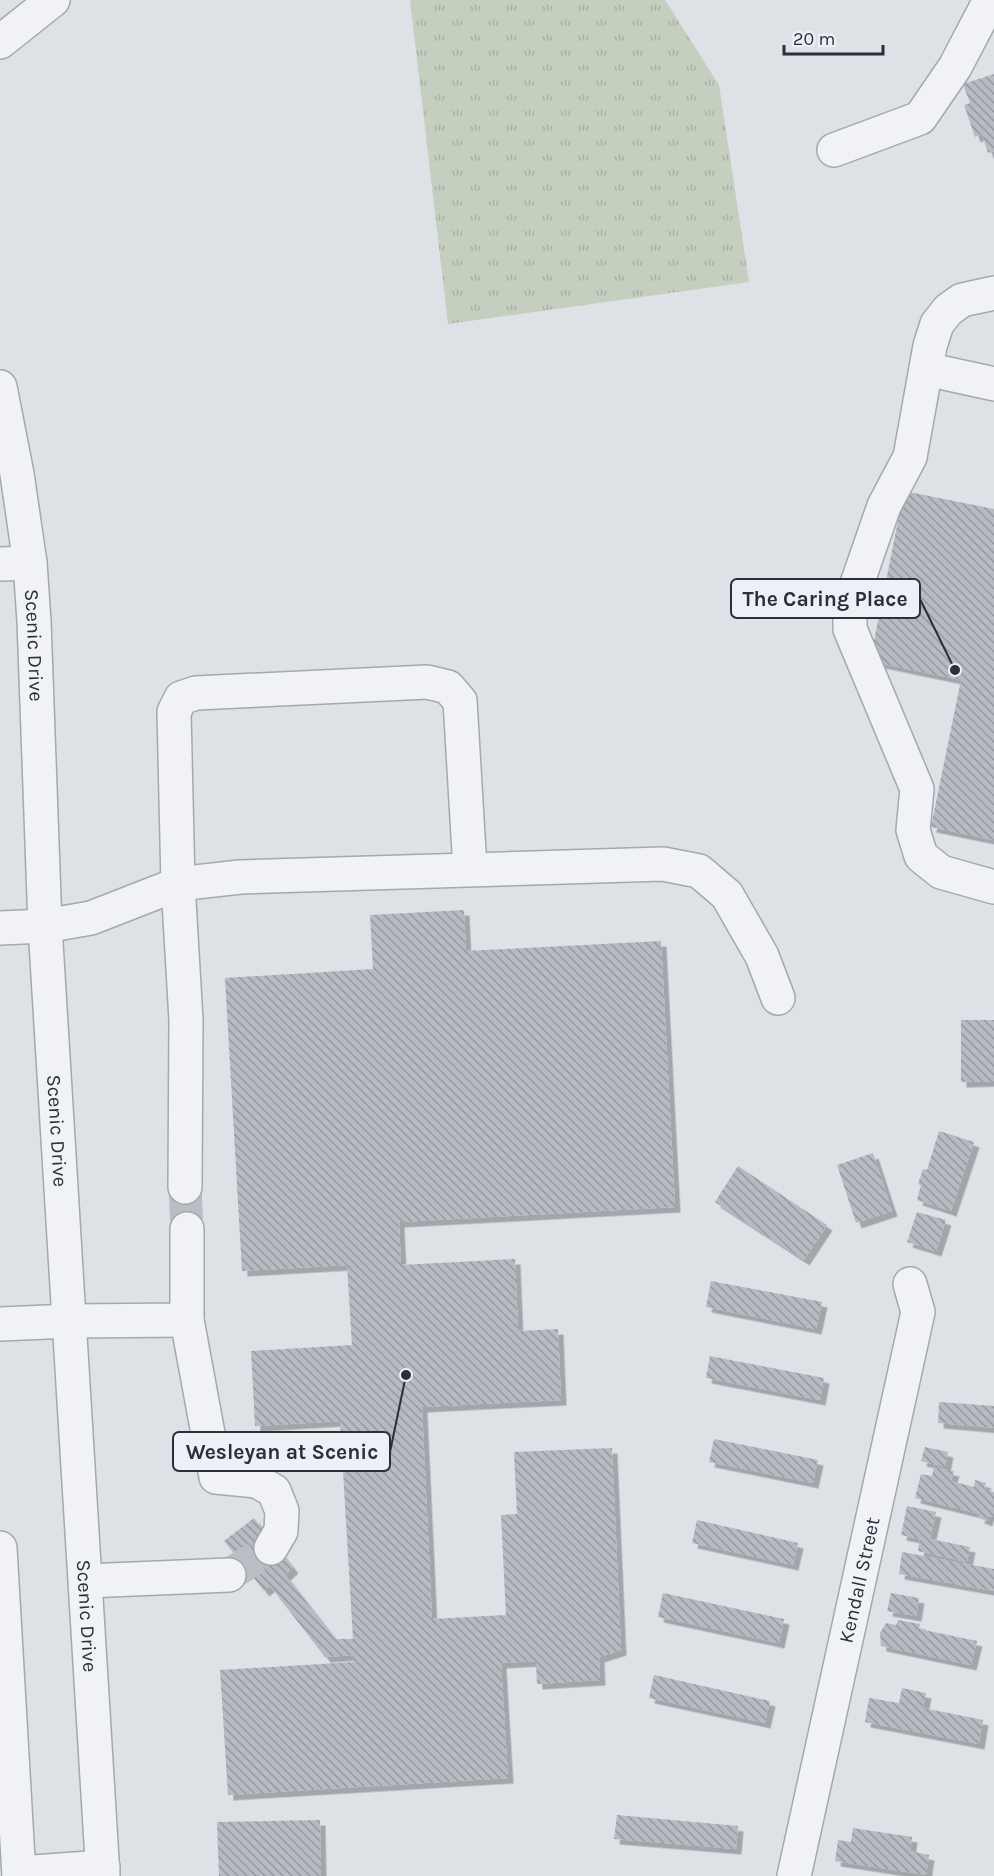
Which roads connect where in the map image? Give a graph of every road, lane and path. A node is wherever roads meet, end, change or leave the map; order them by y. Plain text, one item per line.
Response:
1 (53, 0) edge
2 (990, 0) edge
3 (0, 42) edge
4 (834, 150) dead end
5 (994, 293) edge
6 (926, 369) junction
7 (994, 384) edge
8 (0, 387) edge
9 (15, 564) edge
10 (470, 869) junction
11 (178, 884) junction
12 (994, 887) edge
13 (45, 926) junction
14 (0, 928) edge
15 (778, 998) dead end
16 (185, 1187) tunnel mouth
17 (187, 1229) tunnel mouth
18 (910, 1284) dead end
19 (71, 1320) junction
20 (187, 1320) junction
21 (0, 1324) edge
22 (0, 1548) edge
23 (271, 1548) tunnel mouth
24 (229, 1575) tunnel mouth
25 (86, 1581) junction
26 (103, 1872) edge
27 (19, 1874) edge
28 (794, 1876) edge

1 - 3 street
2 - 4 street
5 - 6 street
6 - 7 street
6 - 12 street
8 - 9 street, Scenic Drive
9 - 13 street, Scenic Drive
10 - 11 street
10 - 11 street
10 - 15 street
11 - 13 street
11 - 16 street
13 - 14 street
13 - 19 street, Scenic Drive
17 - 20 street
18 - 28 street, Kendall Street
19 - 20 street
19 - 21 street
19 - 25 street, Scenic Drive
20 - 23 street
22 - 27 street
24 - 25 street
25 - 26 street, Scenic Drive
26 - 27 street

